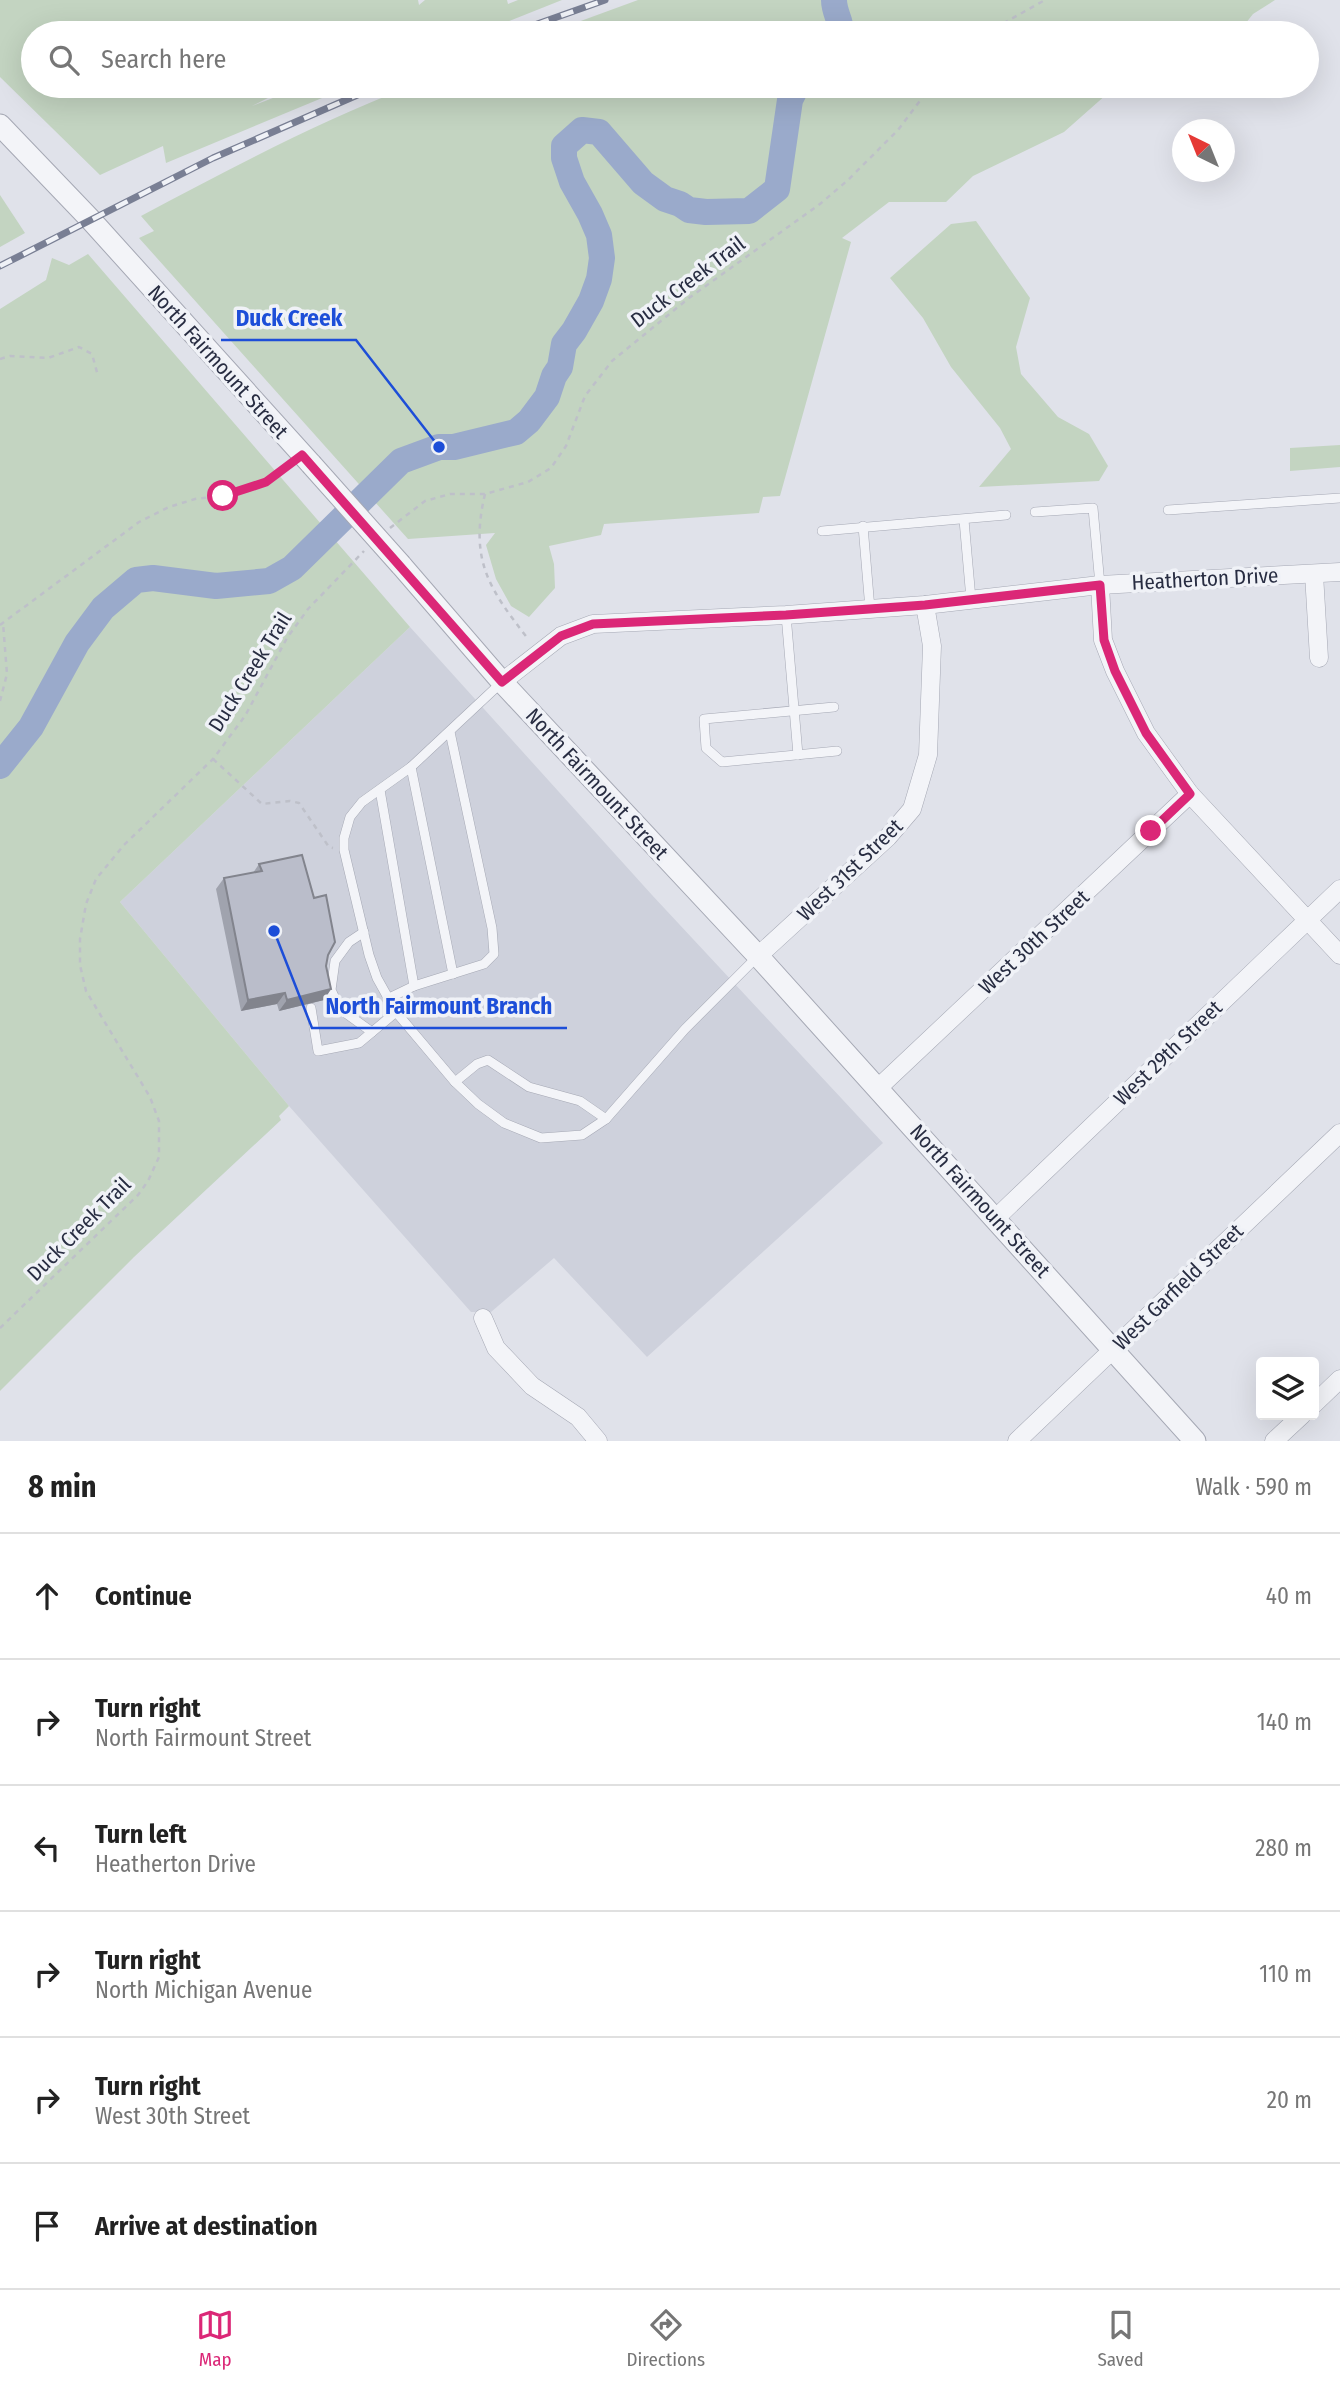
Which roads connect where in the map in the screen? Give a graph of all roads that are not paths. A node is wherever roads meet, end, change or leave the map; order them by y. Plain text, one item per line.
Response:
1 (0, 125) edge
2 (1340, 498) edge
3 (1168, 510) dead end
4 (1035, 512) dead end
5 (1006, 515) dead end
6 (964, 520) junction
7 (863, 526) junction
8 (822, 531) dead end
9 (1340, 572) edge
10 (1314, 574) junction
11 (1100, 585) junction
12 (971, 599) junction
13 (925, 605) junction
14 (870, 609) junction
15 (786, 615) junction
16 (1318, 659) dead end
17 (502, 682) junction
18 (834, 707) dead end
19 (795, 710) junction
20 (450, 732) junction
21 (837, 751) dead end
22 (798, 755) junction
23 (411, 767) junction
24 (380, 790) junction
25 (1190, 794) junction
26 (1340, 890) edge
27 (1307, 920) junction
28 (364, 932) junction
29 (1340, 955) edge
30 (758, 956) junction
31 (453, 974) junction
32 (414, 986) junction
33 (387, 999) junction
34 (311, 1008) edge
35 (396, 1012) junction
36 (372, 1032) junction
37 (455, 1082) junction
38 (877, 1089) junction
39 (606, 1119) junction
40 (1340, 1133) edge
41 (996, 1218) junction
42 (483, 1318) dead end
43 (1114, 1349) junction
44 (1340, 1379) edge
45 (1319, 1399) edge
46 (1297, 1420) edge
47 (598, 1441) edge
48 (1017, 1441) edge
49 (1195, 1441) edge
50 (1274, 1441) edge

1 - 17 street, North Fairmount Street, bridge
2 - 3 lane
4 - 11 lane
5 - 6 lane
6 - 7 lane
6 - 12 lane
7 - 8 lane
7 - 14 lane
9 - 10 street, Heatherton Drive
10 - 11 street, Heatherton Drive
10 - 16 street
11 - 12 street, Heatherton Drive
11 - 25 street
12 - 13 street, Heatherton Drive
13 - 14 street, Heatherton Drive
13 - 30 street, West 31st Street
14 - 15 street, Heatherton Drive
15 - 17 street, Heatherton Drive
15 - 19 lane
17 - 20 lane
17 - 30 street, North Fairmount Street
18 - 19 lane
19 - 22 lane
19 - 22 lane
20 - 23 lane
20 - 31 lane
21 - 22 lane
23 - 24 lane
23 - 31 lane
24 - 28 lane
24 - 32 lane
25 - 27 street
25 - 38 street, West 30th Street
26 - 27 street, West 29th Street
27 - 29 street
27 - 41 street, West 29th Street
28 - 33 lane
28 - 36 lane
30 - 38 street, North Fairmount Street
30 - 39 lane
31 - 32 lane
32 - 33 lane
33 - 35 lane
34 - 36 lane
35 - 36 lane
35 - 37 lane
37 - 39 lane
37 - 39 lane
38 - 41 street, North Fairmount Street
40 - 43 street, West Garfield Street
41 - 43 street, North Fairmount Street
42 - 47 street
43 - 48 street, West Garfield Street
43 - 49 street, North Fairmount Street
44 - 45 street
46 - 50 street

